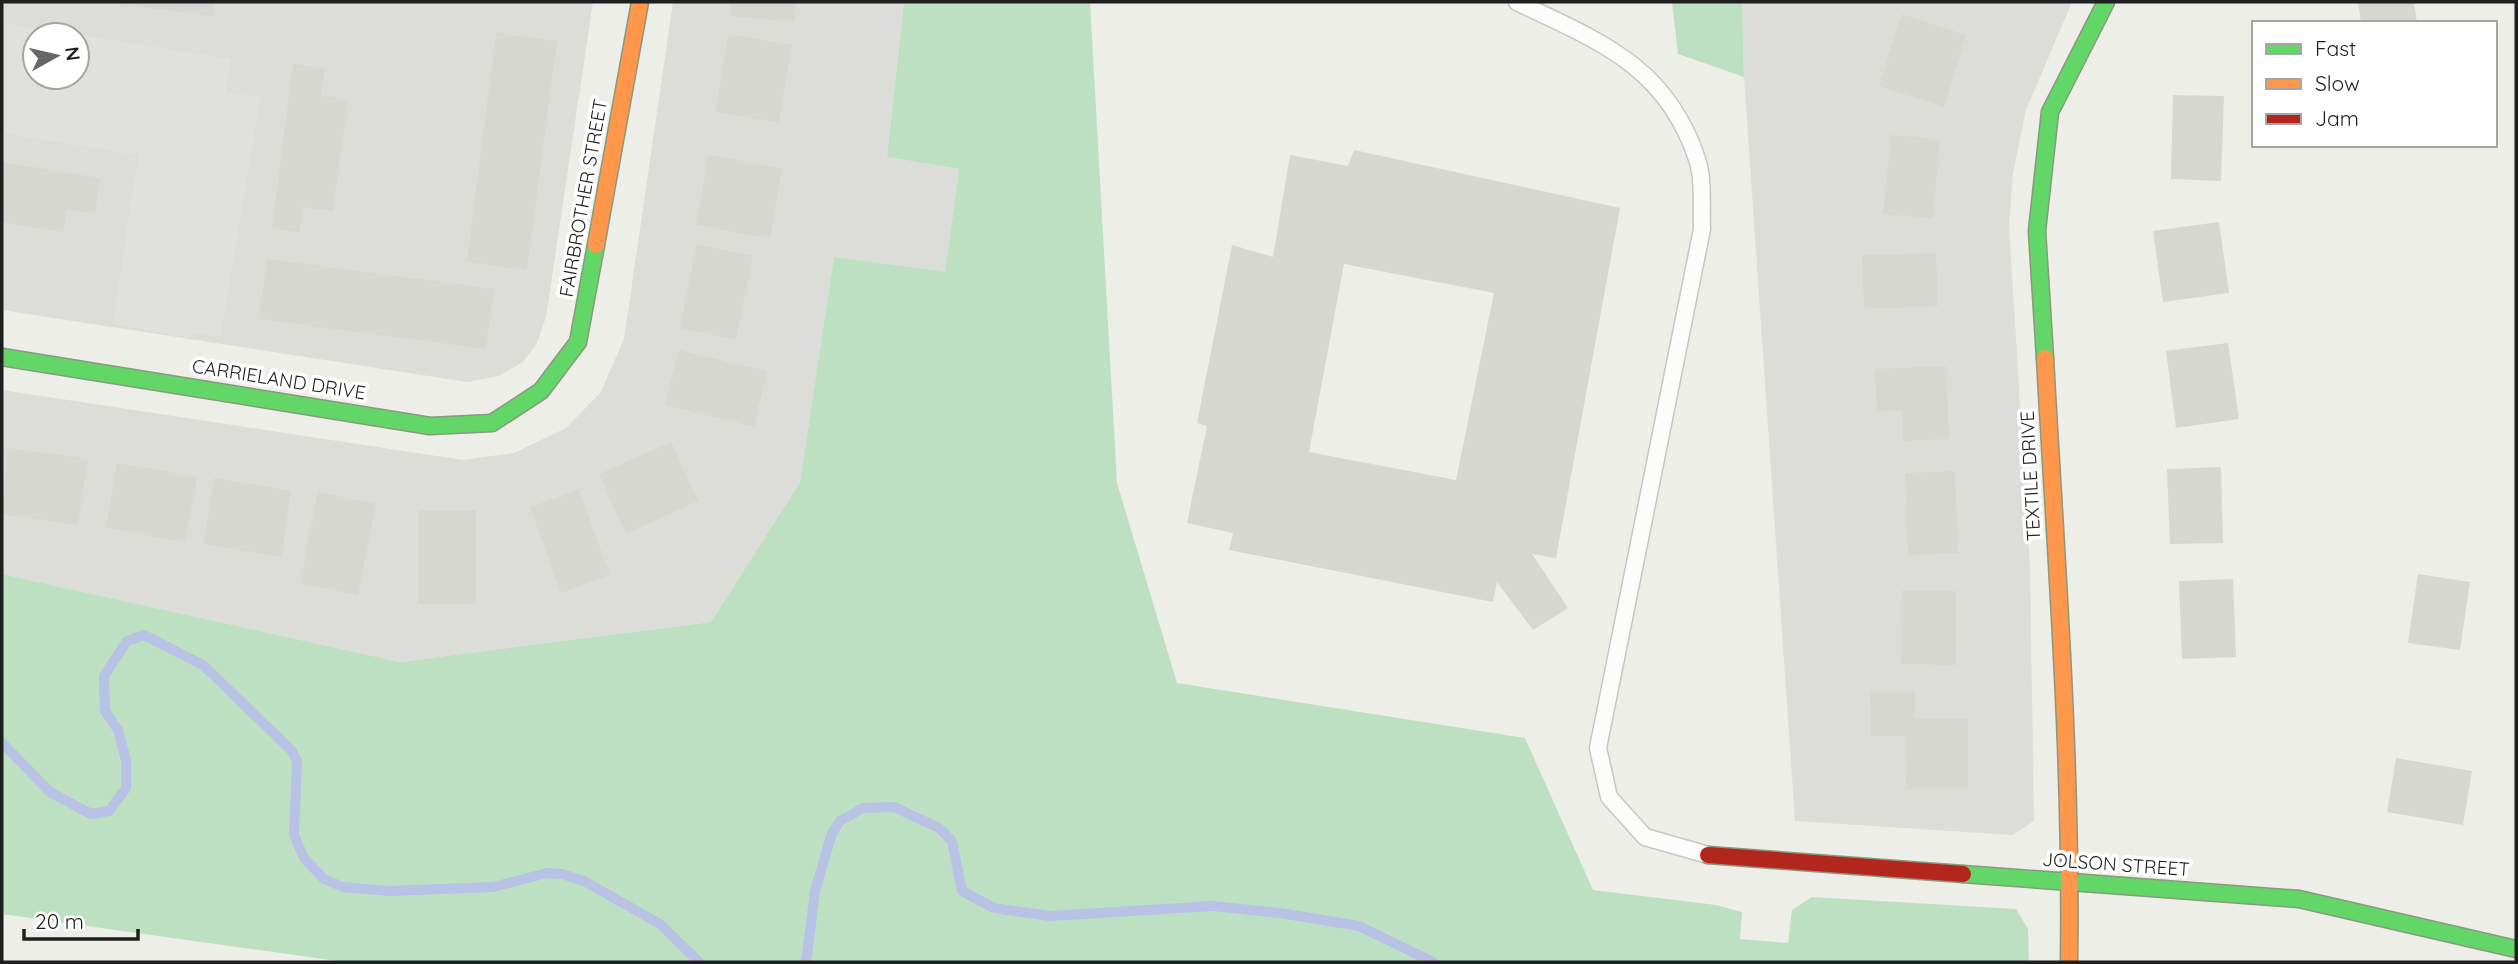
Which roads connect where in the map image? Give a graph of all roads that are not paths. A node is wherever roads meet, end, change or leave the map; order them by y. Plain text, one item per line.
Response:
1 (640, 2) edge
2 (1517, 2) edge
3 (2106, 2) edge
4 (2, 357) edge
5 (541, 391) joint
6 (1707, 855) joint
7 (2070, 882) junction
8 (2516, 949) edge
9 (2069, 962) edge

1 - 5 street, FAIRBROTHER STREET
2 - 6 lane
3 - 7 street, TEXTILE DRIVE
4 - 5 street, CARRIELAND DRIVE
6 - 7 street, JOLSON STREET
7 - 8 street, JOLSON STREET
7 - 9 street, TEXTILE DRIVE

